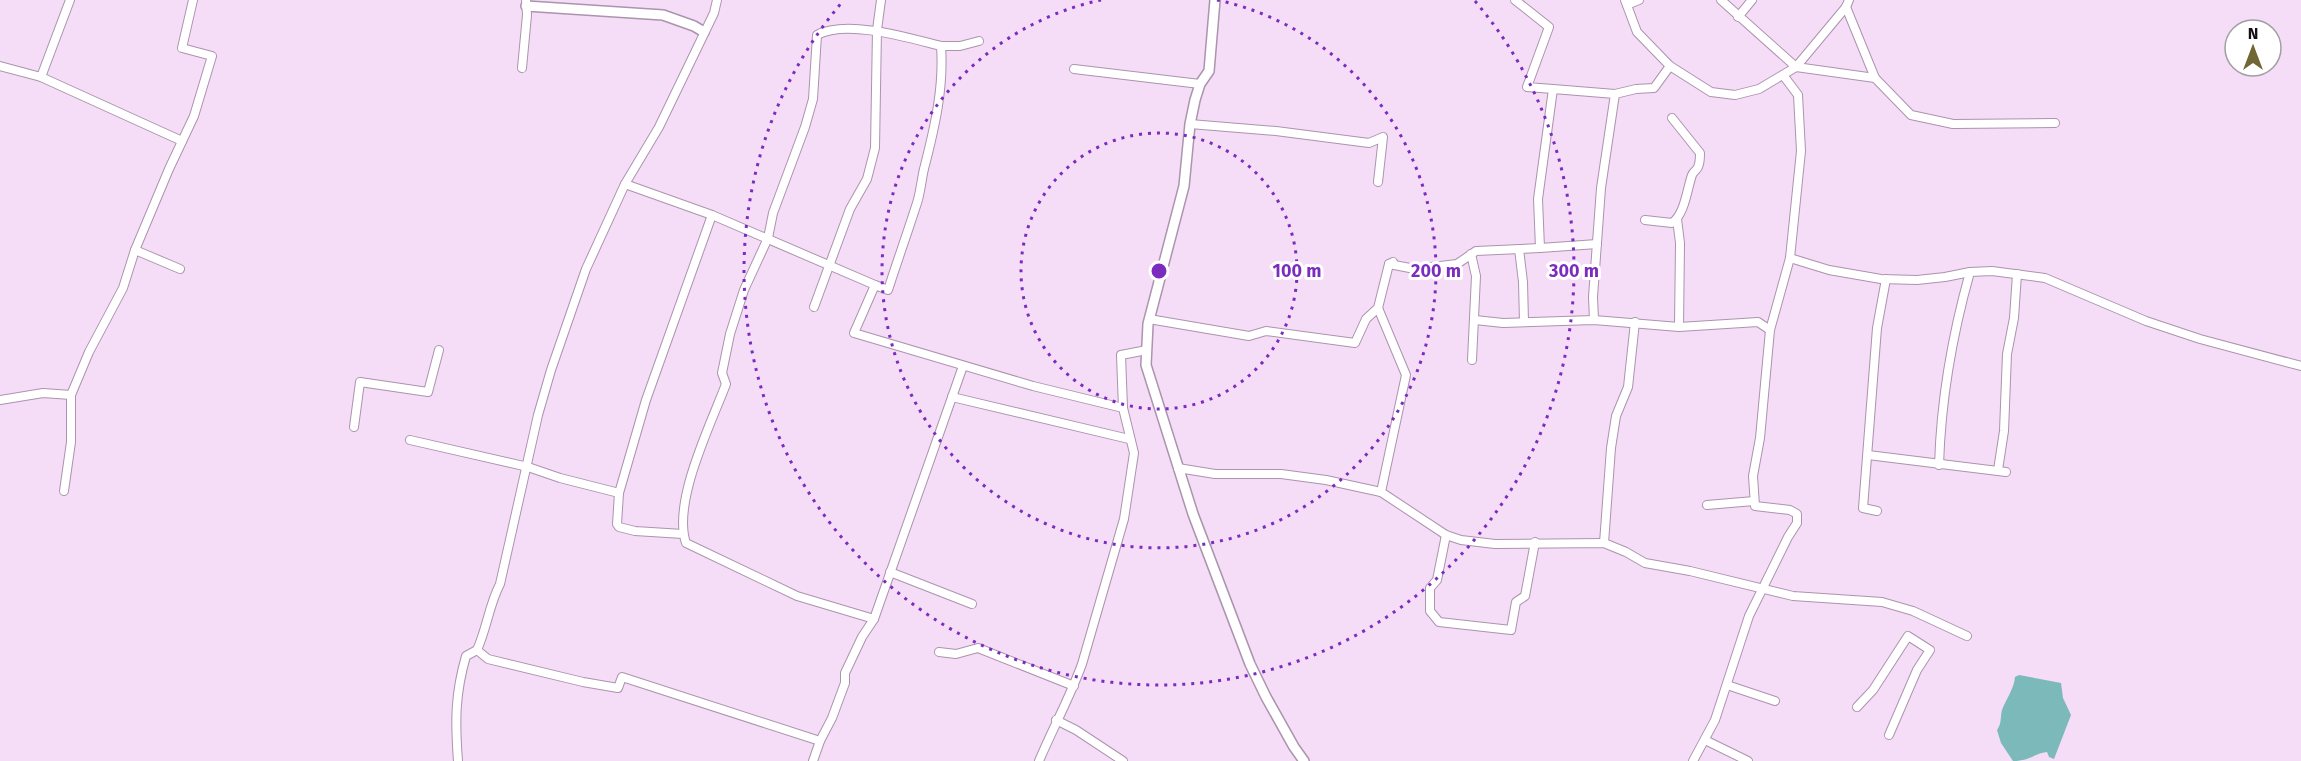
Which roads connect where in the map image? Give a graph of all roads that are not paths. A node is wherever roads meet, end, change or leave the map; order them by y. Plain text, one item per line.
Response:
1 (70, 0) edge
2 (193, 0) edge
3 (717, 0) edge
4 (881, 0) edge
5 (1215, 0) edge
6 (1515, 0) edge
7 (1639, 0) edge
8 (1721, 0) edge
9 (1752, 0) edge
10 (526, 3) edge
11 (1626, 3) edge
12 (1848, 4) edge
13 (1738, 17) junction
14 (877, 30) junction
15 (704, 32) junction
16 (979, 41) dead end
17 (940, 46) junction
18 (0, 66) edge
19 (1670, 66) junction
20 (1796, 67) junction
21 (522, 68) dead end
22 (1074, 69) dead end
23 (1783, 75) junction
24 (41, 77) junction
25 (1875, 78) junction
26 (1200, 84) junction
27 (1553, 89) junction
28 (1615, 94) junction
29 (1672, 118) dead end
30 (2055, 123) dead end
31 (1190, 124) junction
32 (182, 141) junction
33 (1378, 182) dead end
34 (625, 184) junction
35 (712, 216) junction
36 (1677, 219) junction
37 (1645, 220) dead end
38 (768, 238) junction
39 (1597, 244) junction
40 (1540, 248) junction
41 (1519, 249) junction
42 (135, 250) junction
43 (1471, 254) junction
44 (1790, 258) junction
45 (831, 266) junction
46 (180, 268) dead end
47 (1970, 272) junction
48 (2017, 274) junction
49 (1886, 279) junction
50 (874, 285) junction
51 (814, 308) dead end
52 (1378, 308) junction
53 (1149, 319) junction
54 (1475, 320) junction
55 (1594, 320) junction
56 (1524, 322) junction
57 (1635, 322) junction
58 (1679, 327) junction
59 (1770, 330) junction
60 (439, 350) dead end
61 (1147, 350) junction
62 (1472, 360) dead end
63 (963, 366) junction
64 (2301, 366) edge
65 (71, 395) junction
66 (952, 397) junction
67 (0, 400) edge
68 (1123, 408) junction
69 (354, 427) dead end
70 (1130, 439) junction
71 (410, 440) dead end
72 (1868, 455) junction
73 (1939, 465) junction
74 (528, 466) junction
75 (1178, 468) junction
76 (64, 491) dead end
77 (1381, 492) junction
78 (619, 493) junction
79 (1754, 501) junction
80 (1707, 505) dead end
81 (1877, 511) dead end
82 (683, 534) junction
83 (1446, 535) junction
84 (1535, 542) junction
85 (1604, 543) junction
86 (890, 572) junction
87 (1765, 588) junction
88 (972, 604) dead end
89 (874, 619) junction
90 (1967, 636) dead end
91 (477, 650) junction
92 (939, 652) dead end
93 (1727, 685) junction
94 (1074, 686) junction
95 (1775, 701) dead end
96 (1857, 707) dead end
97 (1056, 720) junction
98 (1889, 735) dead end
99 (1704, 740) junction
100 (820, 741) junction
101 (458, 761) edge
102 (813, 761) edge
103 (1039, 761) edge
104 (1123, 761) edge
105 (1304, 761) edge
106 (1693, 761) edge
107 (1748, 761) edge

1 - 24 street
2 - 32 street
3 - 15 street
4 - 14 street
5 - 26 street
6 - 27 street
7 - 11 street
8 - 13 street
9 - 13 street
10 - 15 street
10 - 21 street
11 - 19 street
12 - 20 street
12 - 25 street
13 - 20 street
14 - 17 street
14 - 38 street
14 - 45 street
15 - 34 street
16 - 17 street
17 - 50 street
18 - 24 street
19 - 23 street
19 - 28 street
20 - 23 street
20 - 25 street
22 - 26 street
23 - 44 street
24 - 32 street
25 - 30 street
26 - 31 street
27 - 28 street
27 - 40 street
28 - 39 street
29 - 36 street
31 - 33 street
31 - 53 street
32 - 42 street
34 - 35 street
34 - 74 street
35 - 38 street
35 - 78 street
36 - 37 street
36 - 58 street
38 - 45 street
38 - 82 street
39 - 40 street
39 - 55 street
40 - 41 street
41 - 43 street
41 - 56 street
42 - 46 street
42 - 65 street
43 - 52 street
43 - 54 street
44 - 49 street
44 - 59 street
45 - 50 street
45 - 51 street
47 - 48 street
47 - 49 street
47 - 73 street
48 - 64 street
48 - 73 street
49 - 72 street
50 - 63 street
52 - 53 street
52 - 77 street
53 - 61 street
54 - 56 street
54 - 62 street
55 - 56 street
55 - 57 street
57 - 58 street
57 - 85 street
58 - 59 street
59 - 79 street
60 - 69 street
61 - 68 street
61 - 75 street
63 - 66 street
63 - 68 street
65 - 67 street
65 - 76 street
66 - 70 street
66 - 86 street
68 - 70 street
70 - 94 street
71 - 74 street
72 - 73 street
72 - 81 street
74 - 78 street
74 - 91 street
75 - 77 street
75 - 105 street
77 - 83 street
78 - 82 street
79 - 80 street
79 - 87 street
82 - 89 street
83 - 84 street
83 - 84 street
84 - 85 street
85 - 87 street
86 - 88 street
86 - 89 street
87 - 90 street
87 - 93 street
89 - 100 street
91 - 100 street
91 - 101 street
92 - 94 street
93 - 95 street
93 - 99 street
94 - 97 street
96 - 98 street
97 - 103 street
97 - 104 street
99 - 106 street
99 - 107 street
100 - 102 street

